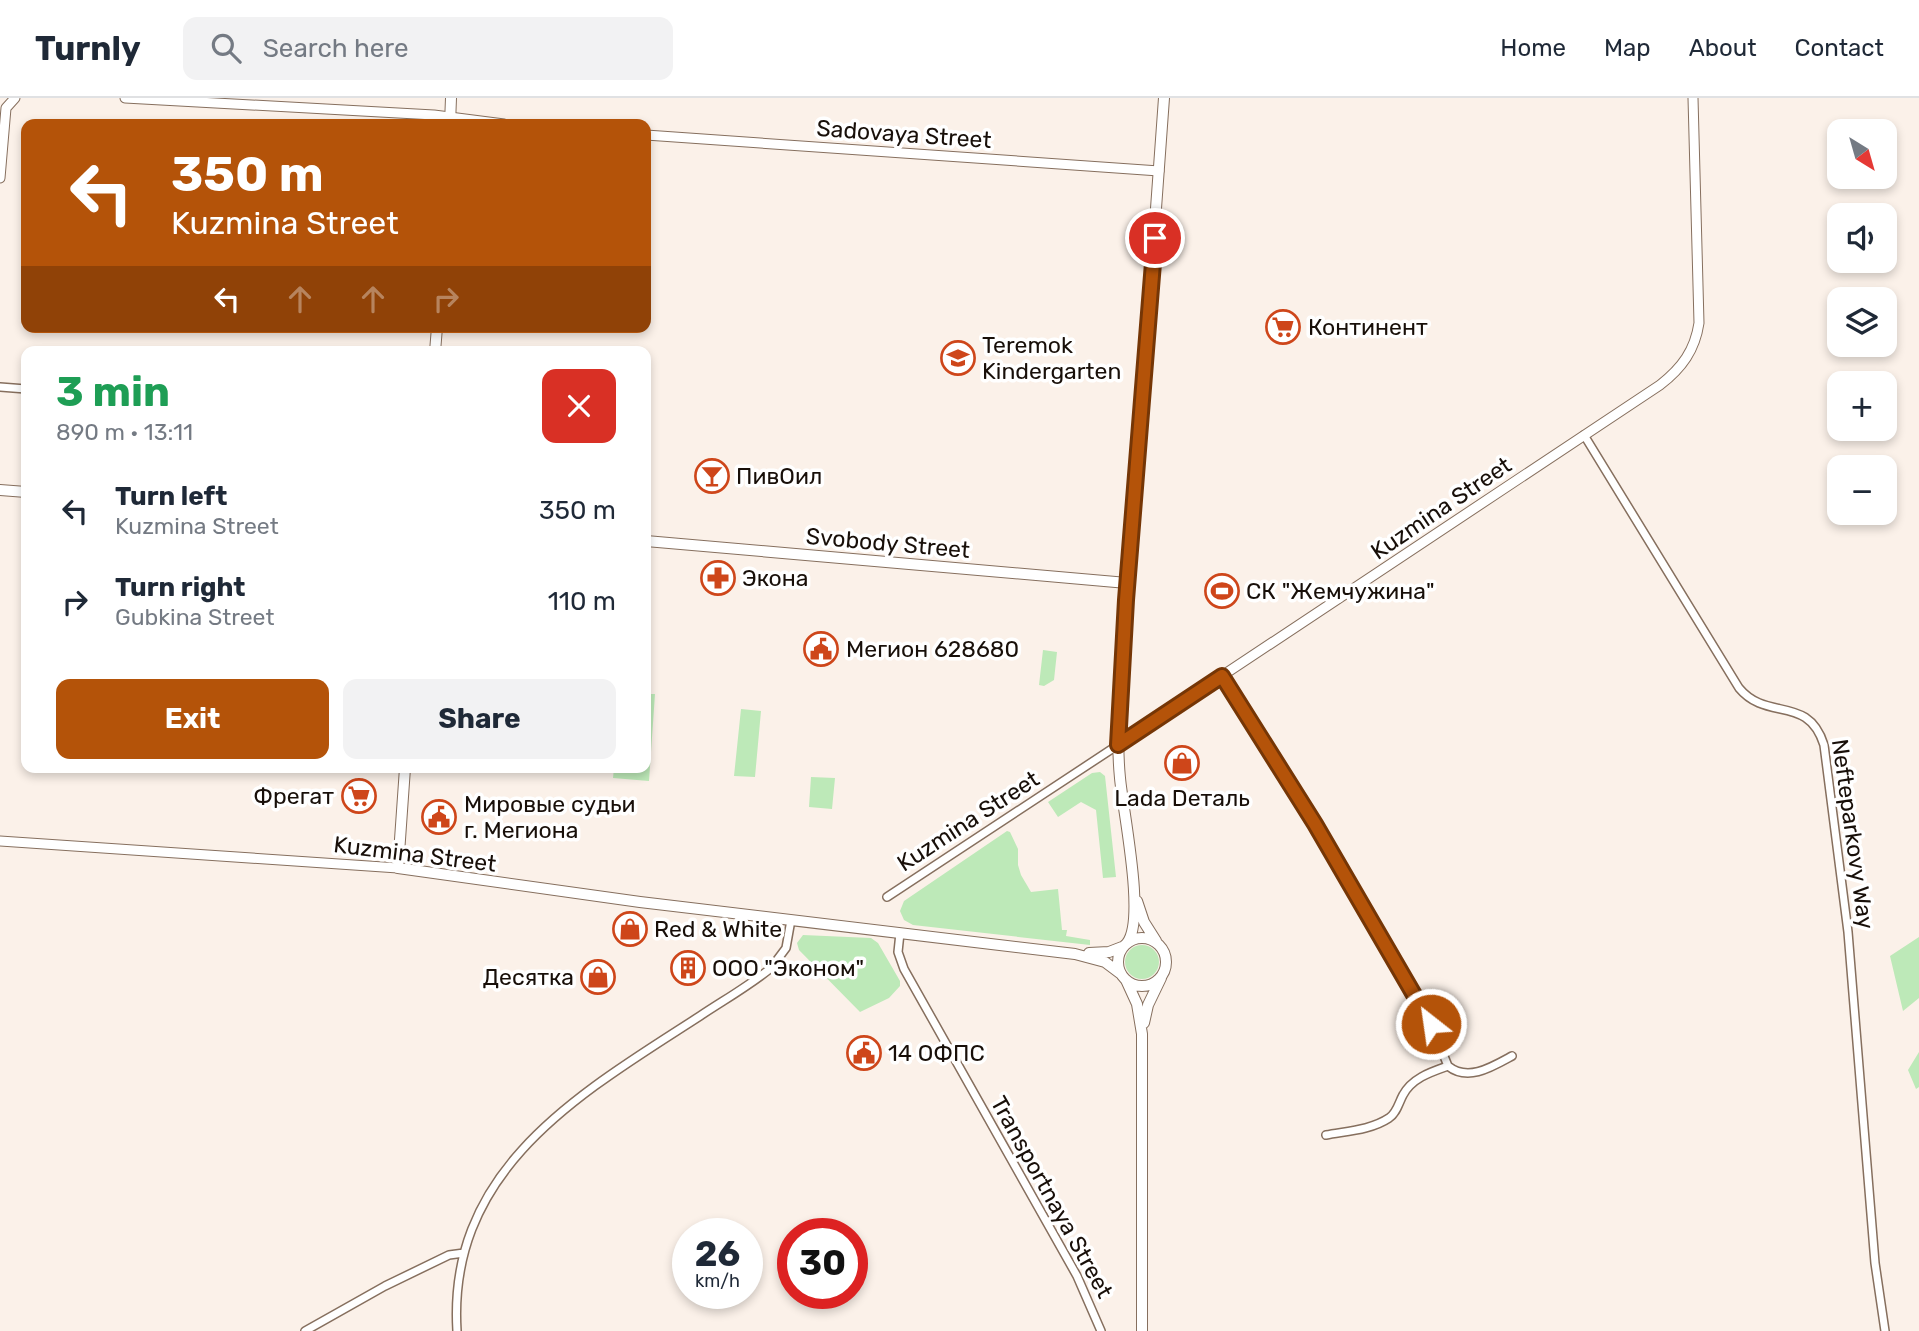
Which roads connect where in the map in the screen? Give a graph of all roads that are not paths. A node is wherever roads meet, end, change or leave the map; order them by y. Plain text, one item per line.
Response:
1 (125, 98) edge
2 (451, 98) edge
3 (1164, 98) edge
4 (1693, 98) edge
5 (13, 99) edge
6 (271, 101) edge
7 (445, 119) edge
8 (450, 119) edge
9 (651, 135) edge
10 (1159, 171) junction
11 (0, 178) edge
12 (0, 387) edge
13 (21, 389) edge
14 (1584, 435) junction
15 (0, 490) edge
16 (21, 492) edge
17 (651, 541) edge
18 (1127, 583) junction
19 (1222, 676) junction
20 (1118, 745) junction
21 (405, 773) edge
22 (0, 841) edge
23 (398, 868) junction
24 (1134, 890) junction
25 (887, 897) dead end
26 (792, 920) junction
27 (900, 933) junction
28 (1125, 945) junction
29 (1159, 945) junction
30 (1075, 954) junction
31 (1163, 973) junction
32 (1123, 977) junction
33 (1142, 1034) junction
34 (1512, 1056) dead end
35 (1448, 1066) junction
36 (1326, 1135) dead end
37 (464, 1253) junction
38 (305, 1331) edge
39 (457, 1331) edge
40 (1101, 1331) edge
41 (1142, 1331) edge
42 (1885, 1331) edge

1 - 6 street
2 - 8 main road
3 - 10 main road
4 - 14 street, Kuzmina Street
5 - 11 street
6 - 7 street
9 - 10 street, Sadovaya Street
10 - 18 main road
12 - 13 street
14 - 19 street, Kuzmina Street
14 - 42 street, Nefteparkovy Way
15 - 16 main road
17 - 18 main road, Svobody Street
18 - 20 main road
19 - 20 street, Kuzmina Street
19 - 35 street
20 - 24 main road
20 - 25 street, Kuzmina Street
21 - 23 main road
22 - 23 street, Kuzmina Street
23 - 26 main road, Kuzmina Street
24 - 28 main road
24 - 29 main road
26 - 27 main road, Kuzmina Street
26 - 37 street
27 - 30 main road, Kuzmina Street
27 - 40 street, Transportnaya Street
28 - 29 main road
28 - 30 main road
28 - 32 main road
29 - 31 main road
30 - 32 main road
31 - 32 main road
31 - 33 main road
32 - 33 main road
33 - 41 main road, Transportnaya Street
34 - 35 street
35 - 36 street
37 - 38 street
37 - 39 street

